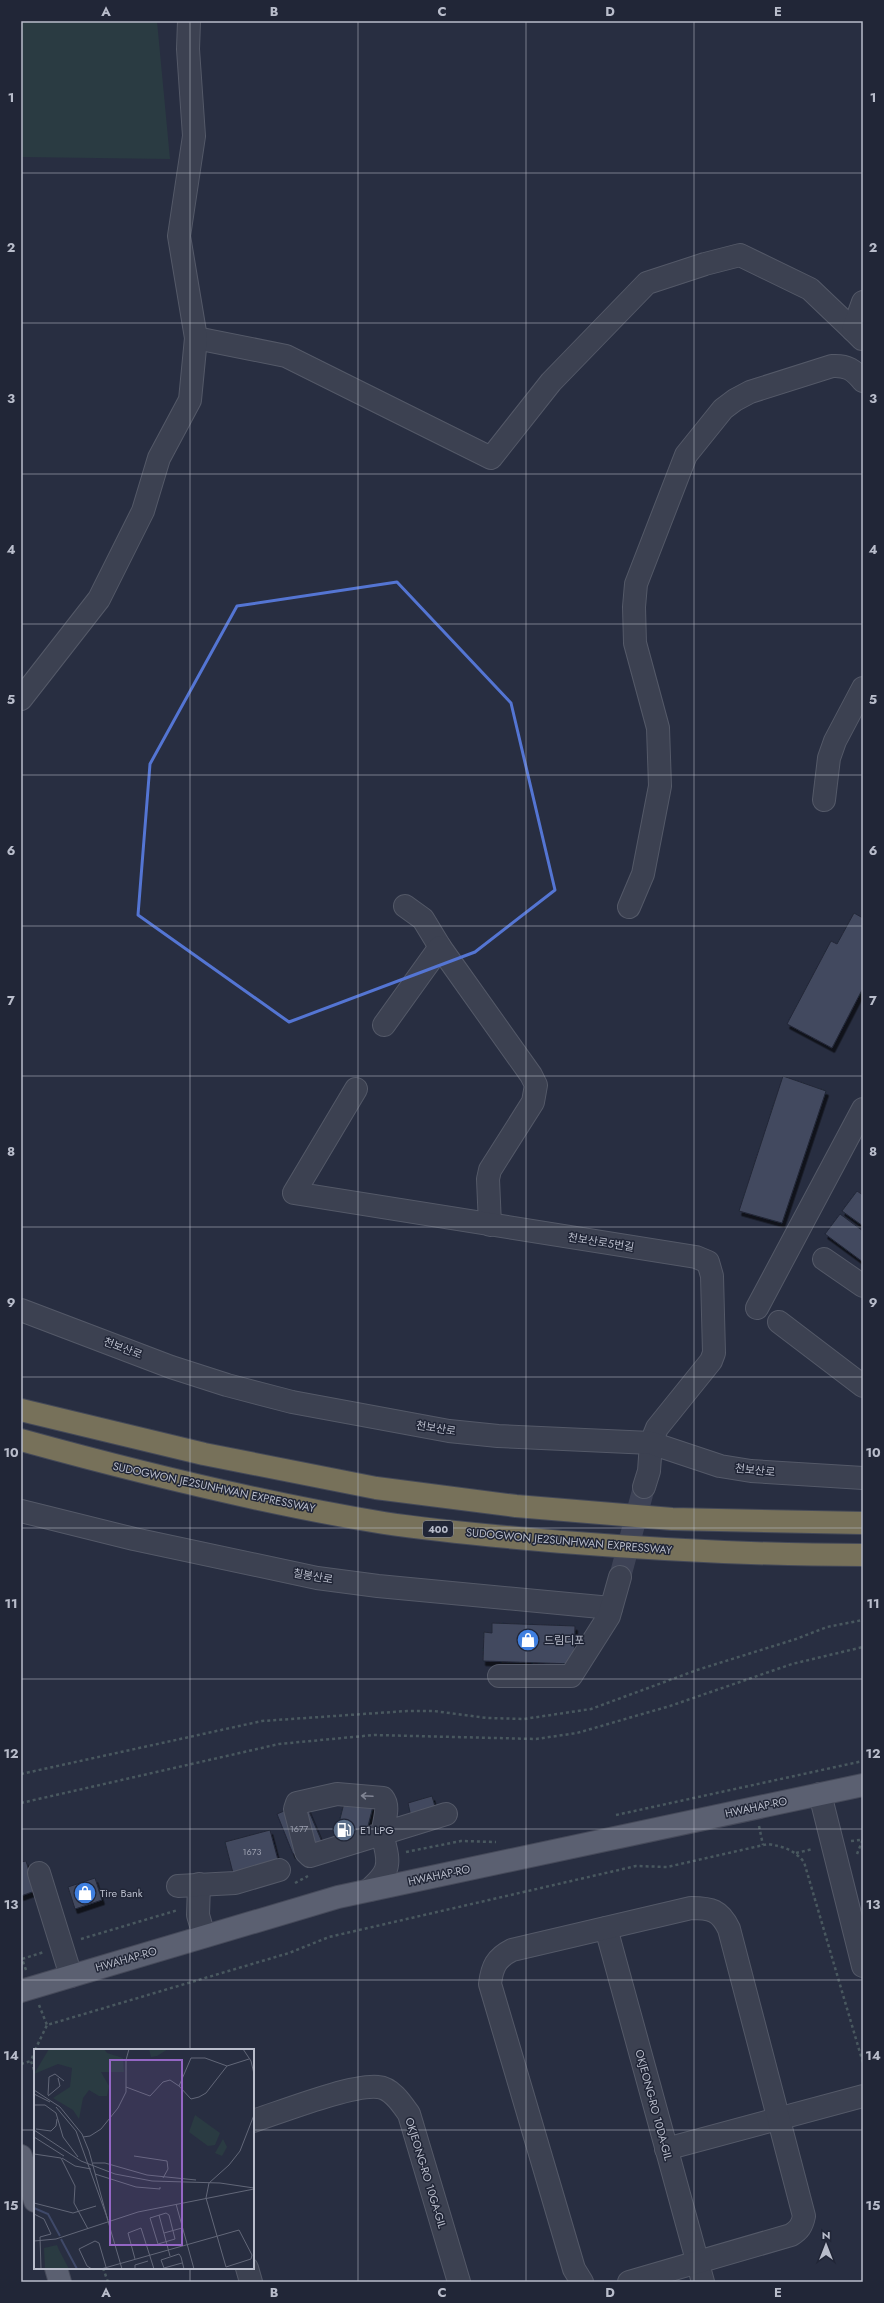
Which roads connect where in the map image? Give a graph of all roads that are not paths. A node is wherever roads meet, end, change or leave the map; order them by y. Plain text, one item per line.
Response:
1 (189, 21) edge
2 (863, 302) edge
3 (858, 335) edge
4 (196, 338) junction
5 (863, 381) edge
6 (863, 688) edge
7 (21, 699) edge
8 (824, 800) dead end
9 (405, 906) dead end
10 (629, 907) dead end
11 (440, 947) junction
12 (384, 1025) dead end
13 (356, 1089) dead end
14 (863, 1109) edge
15 (490, 1225) junction
16 (824, 1259) dead end
17 (863, 1286) edge
18 (757, 1308) dead end
19 (21, 1310) edge
20 (779, 1322) dead end
21 (863, 1386) edge
22 (21, 1404) edge
23 (21, 1410) edge
24 (60, 1421) junction
25 (21, 1440) edge
26 (651, 1443) junction
27 (863, 1478) edge
28 (644, 1487) tunnel mouth
29 (21, 1511) edge
30 (863, 1523) edge
31 (863, 1555) edge
32 (620, 1577) tunnel mouth
33 (611, 1608) junction
34 (499, 1676) dead end
35 (863, 1785) edge
36 (820, 1794) junction
37 (446, 1814) dead end
38 (385, 1842) junction
39 (279, 1870) dead end
40 (39, 1873) dead end
41 (428, 1877) junction
42 (369, 1890) junction
43 (606, 1928) junction
44 (204, 1936) junction
45 (863, 1966) edge
46 (71, 1976) junction
47 (21, 1991) edge
48 (863, 2096) edge
49 (778, 2119) junction
50 (254, 2121) edge
51 (666, 2149) junction
52 (21, 2156) edge
53 (34, 2198) edge
54 (56, 2269) edge
55 (248, 2269) edge
56 (700, 2272) edge
57 (60, 2282) edge
58 (251, 2282) edge
59 (460, 2282) edge
60 (582, 2282) edge
61 (629, 2282) edge

1 - 4 street
2 - 3 street
3 - 4 street
4 - 7 street
5 - 10 street
6 - 8 street
9 - 11 street
11 - 12 street
11 - 15 street
13 - 15 street, 천보산로5번길
14 - 18 street
15 - 26 street, 천보산로5번길
16 - 17 street
19 - 26 street, 천보산로
20 - 21 street
22 - 24 highway
23 - 24 highway
24 - 30 highway
25 - 31 highway, SUDOGWON JE2SUNHWAN EXPRESSWAY / 400
26 - 27 street, 천보산로
26 - 28 street
29 - 33 street, 칠봉산로
32 - 33 street
33 - 34 street
35 - 36 main road, HWAHAP-RO
36 - 41 main road, HWAHAP-RO
36 - 45 street
37 - 38 street
38 - 41 street
38 - 42 street
39 - 44 street
40 - 46 street
41 - 42 main road, HWAHAP-RO
42 - 44 main road, HWAHAP-RO
43 - 49 street
43 - 51 street, OKJEONG-RO 10DA-GIL
43 - 60 street
44 - 46 main road, HWAHAP-RO
46 - 47 main road, HWAHAP-RO
48 - 49 street
49 - 51 street
49 - 56 street
50 - 59 street, OKJEONG-RO 10GA-GIL
51 - 56 street, OKJEONG-RO 10DA-GIL
52 - 53 main road
54 - 57 main road
55 - 58 street
56 - 61 street

